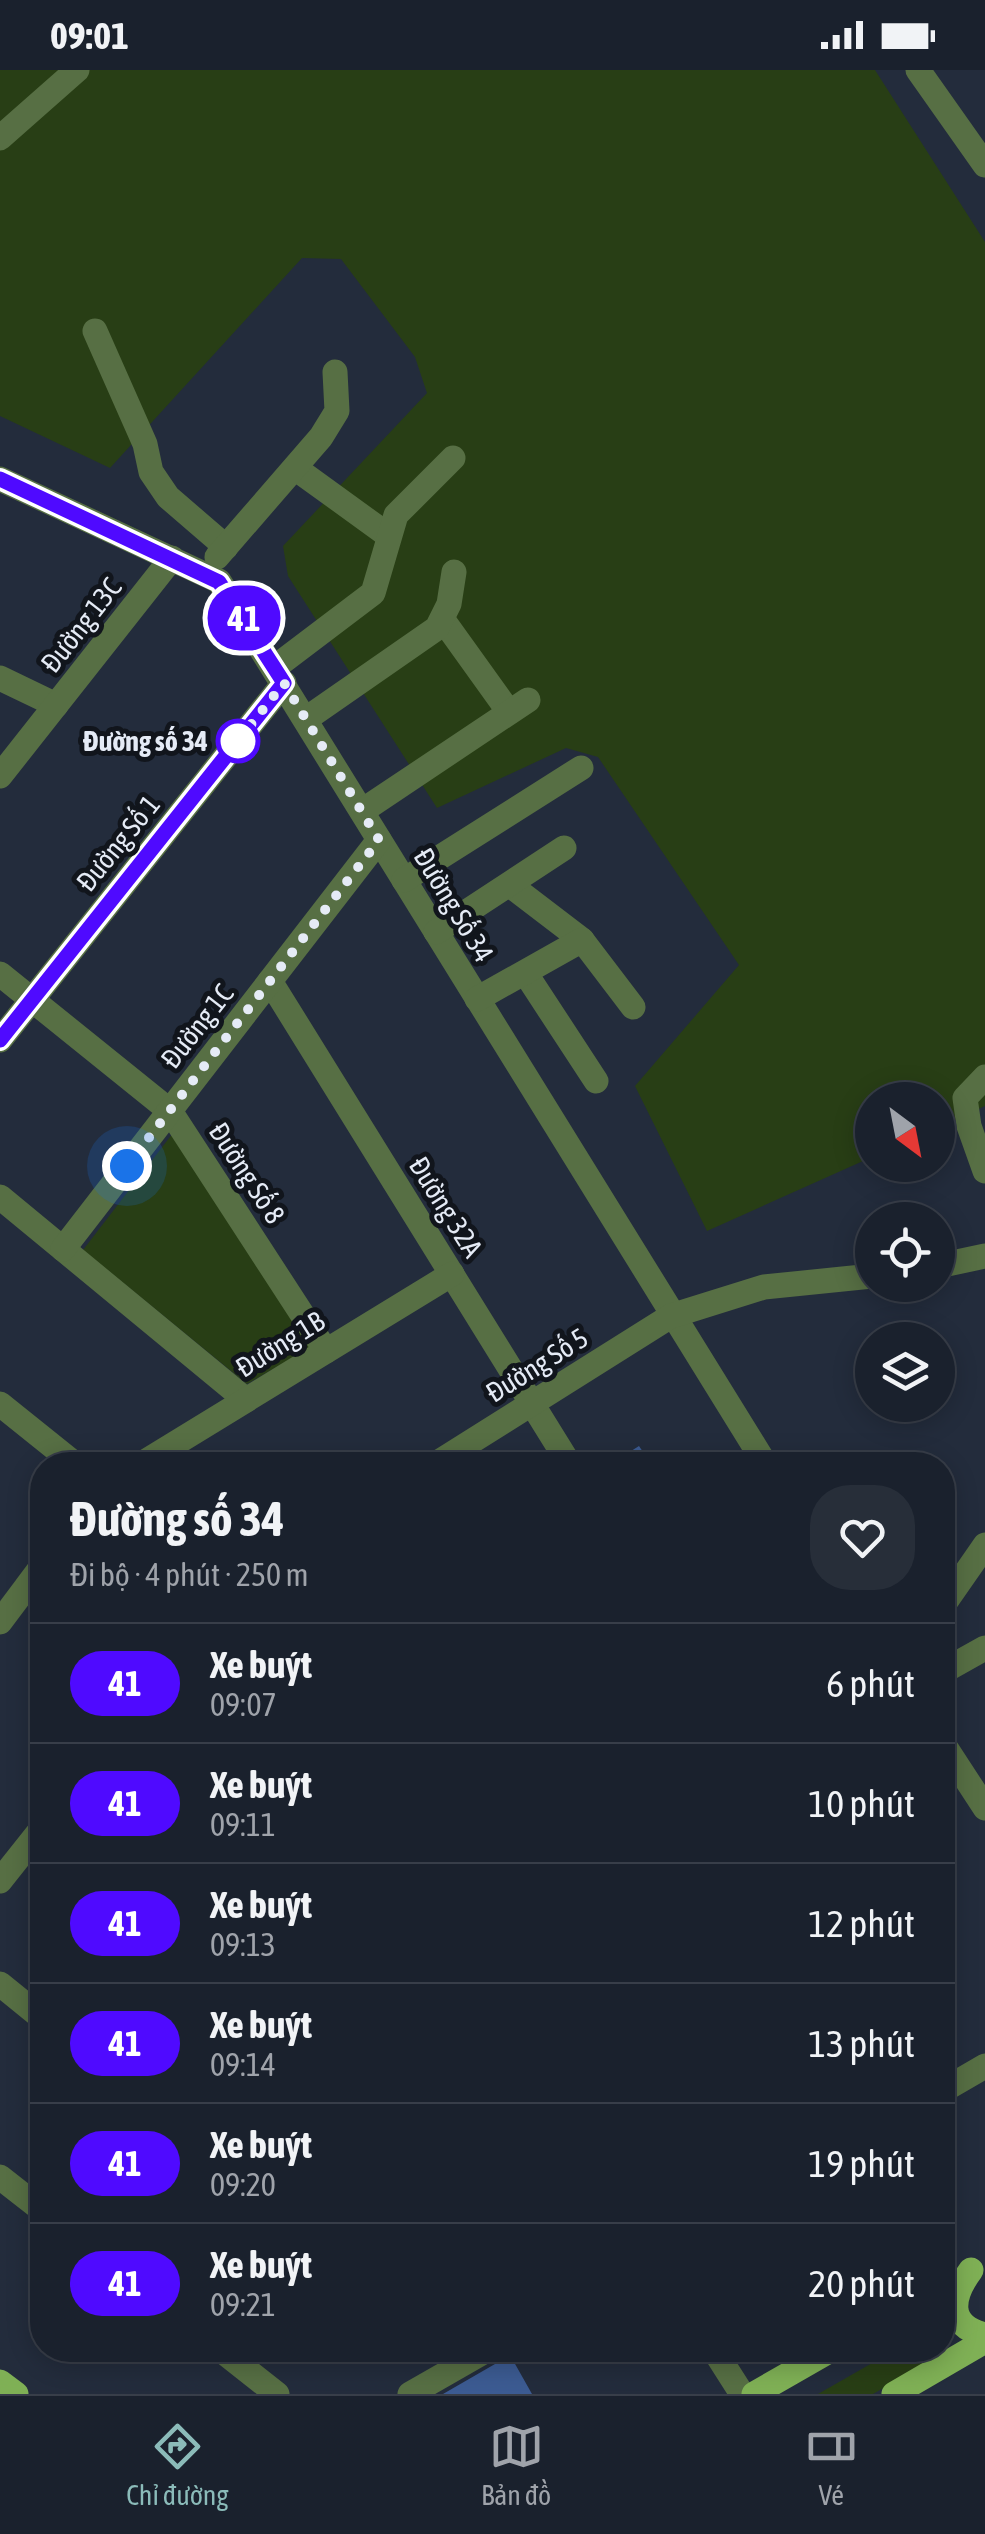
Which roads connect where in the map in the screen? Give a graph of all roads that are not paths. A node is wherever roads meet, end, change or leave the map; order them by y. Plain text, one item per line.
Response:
1 (77, 70) edge
2 (918, 70) edge
3 (0, 138) edge
4 (985, 165) edge
5 (95, 332) dead end
6 (335, 372) dead end
7 (453, 458) dead end
8 (295, 468) junction
9 (0, 479) edge
10 (389, 536) junction
11 (226, 547) junction
12 (172, 558) junction
13 (454, 572) dead end
14 (204, 573) junction
15 (443, 620) junction
16 (279, 676) junction
17 (0, 678) edge
18 (56, 706) junction
19 (306, 719) junction
20 (580, 768) dead end
21 (0, 776) edge
22 (362, 811) junction
23 (379, 840) junction
24 (564, 848) dead end
25 (404, 880) junction
26 (510, 885) junction
27 (436, 932) junction
28 (582, 940) junction
29 (0, 974) edge
30 (526, 974) junction
31 (270, 982) junction
32 (32, 999) junction
33 (477, 999) junction
34 (633, 1007) dead end
35 (0, 1040) edge
36 (985, 1077) edge
37 (596, 1081) dead end
38 (170, 1111) junction
39 (985, 1172) edge
40 (0, 1197) edge
41 (63, 1249) junction
42 (984, 1258) edge
43 (955, 1263) edge
44 (452, 1274) junction
45 (855, 1278) edge
46 (672, 1316) junction
47 (326, 1351) junction
48 (246, 1400) junction
49 (532, 1403) junction
50 (0, 1404) edge
51 (60, 1452) edge
52 (161, 1452) edge
53 (455, 1452) edge
54 (562, 1452) edge
55 (758, 1452) edge
56 (985, 1546) edge
57 (30, 1580) edge
58 (955, 1588) edge
59 (2, 1614) edge
60 (985, 1648) edge
61 (955, 1665) edge
62 (955, 1762) edge
63 (985, 1808) edge
64 (30, 1843) edge
65 (0, 1881) edge
66 (0, 1984) edge
67 (30, 2008) edge
68 (985, 2066) edge
69 (955, 2083) edge
70 (0, 2177) edge
71 (30, 2201) edge
72 (978, 2266) edge
73 (955, 2279) edge
74 (985, 2338) edge
75 (955, 2357) edge
76 (236, 2362) edge
77 (459, 2362) edge
78 (722, 2362) edge
79 (810, 2362) edge
80 (925, 2362) edge
81 (947, 2362) edge
82 (921, 2378) junction
83 (0, 2382) edge
84 (16, 2394) edge
85 (277, 2394) edge
86 (410, 2394) edge
87 (742, 2394) edge
88 (754, 2394) edge
89 (894, 2394) edge

1 - 3 street
2 - 4 street
5 - 11 street
6 - 8 street
7 - 10 street, Đường Số 1
8 - 10 street
8 - 11 street
9 - 12 street, Đường Số 34
10 - 16 street, Đường Số 1
11 - 14 street
12 - 14 street, Đường Số 34
12 - 18 street, Đường 13C
13 - 15 street
14 - 16 street, Đường Số 34
15 - 19 street
15 - 22 street
16 - 19 street, Đường Số 34
16 - 32 street, Đường Số 1
17 - 18 street
18 - 21 street, Đường 13C
19 - 22 street, Đường Số 34
20 - 25 street
22 - 23 street, Đường Số 34
23 - 25 street, Đường Số 34
23 - 31 street, Đường 1C
24 - 26 street
25 - 27 street, Đường Số 34
26 - 27 street
26 - 28 street
27 - 33 street, Đường Số 34
28 - 30 street
28 - 34 street
29 - 32 street, Đường Số 8
30 - 33 street
30 - 37 street
31 - 38 street, Đường 1C
31 - 44 street, Đường 32A
32 - 35 street, Đường Số 1
32 - 38 street, Đường Số 8
33 - 46 street, Đường Số 34
36 - 39 street
38 - 41 street, Đường 1C
38 - 47 street, Đường Số 8
40 - 41 street
41 - 48 street
42 - 43 street
44 - 47 street, Đường 1B
44 - 49 street, Đường 32A
45 - 46 street
46 - 49 street, Đường Số 5
46 - 55 street, Đường Số 34
47 - 48 street, Đường 1B
48 - 52 street, Đường 1B
49 - 53 street, Đường Số 5
49 - 54 street, Đường 32A
50 - 51 street
56 - 58 street
57 - 59 street
60 - 61 street
62 - 63 street
64 - 65 street
66 - 67 street
68 - 69 street
70 - 71 street
72 - 73 main road
72 - 74 main road
74 - 75 main road
76 - 85 street
77 - 86 street
78 - 87 street
79 - 88 main road
80 - 82 main road
81 - 82 main road
82 - 89 main road
83 - 84 main road

